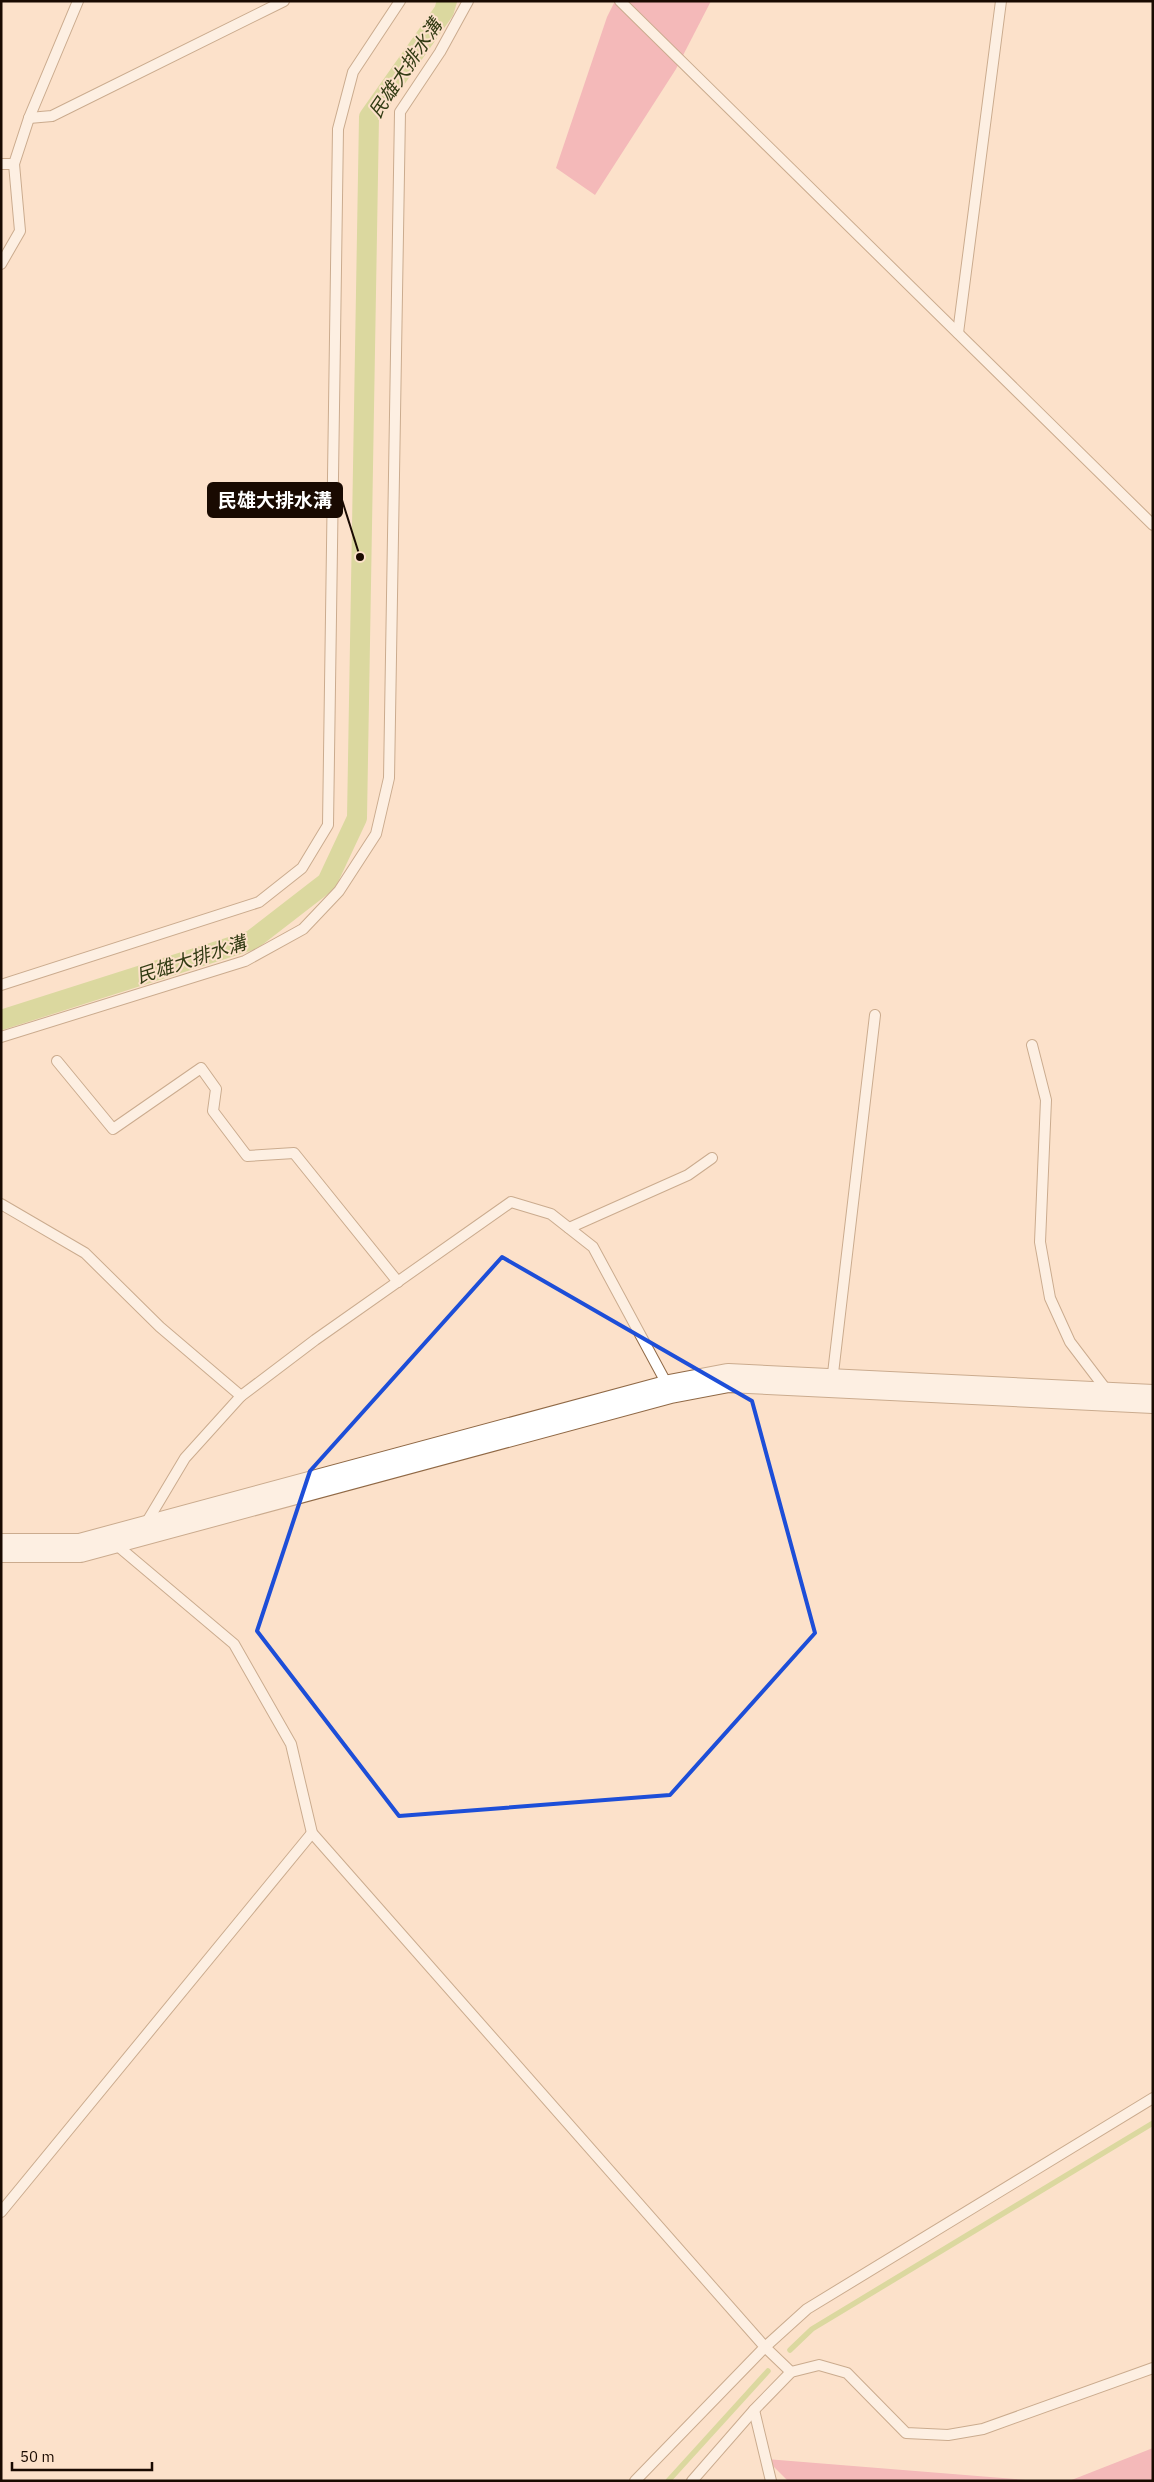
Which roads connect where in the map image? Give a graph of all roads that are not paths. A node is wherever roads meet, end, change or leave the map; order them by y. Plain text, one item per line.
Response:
1 (78, 1) edge
2 (284, 1) edge
3 (400, 1) edge
4 (468, 1) edge
5 (620, 1) edge
6 (1002, 1) edge
7 (29, 118) junction
8 (1, 164) edge
9 (14, 164) junction
10 (1, 264) edge
11 (958, 334) junction
12 (1153, 525) edge
13 (1, 985) edge
14 (875, 1016) dead end
15 (1, 1038) edge
16 (1032, 1045) dead end
17 (56, 1061) dead end
18 (712, 1158) dead end
19 (1, 1204) edge
20 (569, 1228) junction
21 (398, 1282) junction
22 (832, 1383) junction
23 (670, 1389) junction
24 (241, 1396) junction
25 (1112, 1397) junction
26 (1153, 1399) edge
27 (140, 1533) junction
28 (111, 1540) junction
29 (1, 1548) edge
30 (312, 1833) junction
31 (1153, 2098) edge
32 (1, 2212) edge
33 (765, 2347) junction
34 (1153, 2368) edge
35 (792, 2372) junction
36 (754, 2410) junction
37 (635, 2481) edge
38 (692, 2481) edge
39 (772, 2481) edge

1 - 7 lane
2 - 7 lane
3 - 13 lane
4 - 15 lane
5 - 11 lane
6 - 11 lane
7 - 9 lane
8 - 9 lane
9 - 10 lane
11 - 12 lane
14 - 22 lane
16 - 25 lane
17 - 21 lane
18 - 20 lane
19 - 24 lane
20 - 21 lane
20 - 23 lane
21 - 24 lane
22 - 23 street
22 - 25 street
23 - 27 street
24 - 27 lane
25 - 26 street
27 - 28 street
28 - 29 street
28 - 30 lane
30 - 32 lane
30 - 33 lane
31 - 33 lane
33 - 35 lane
33 - 37 lane
34 - 35 lane
35 - 36 lane
36 - 38 lane
36 - 39 lane

